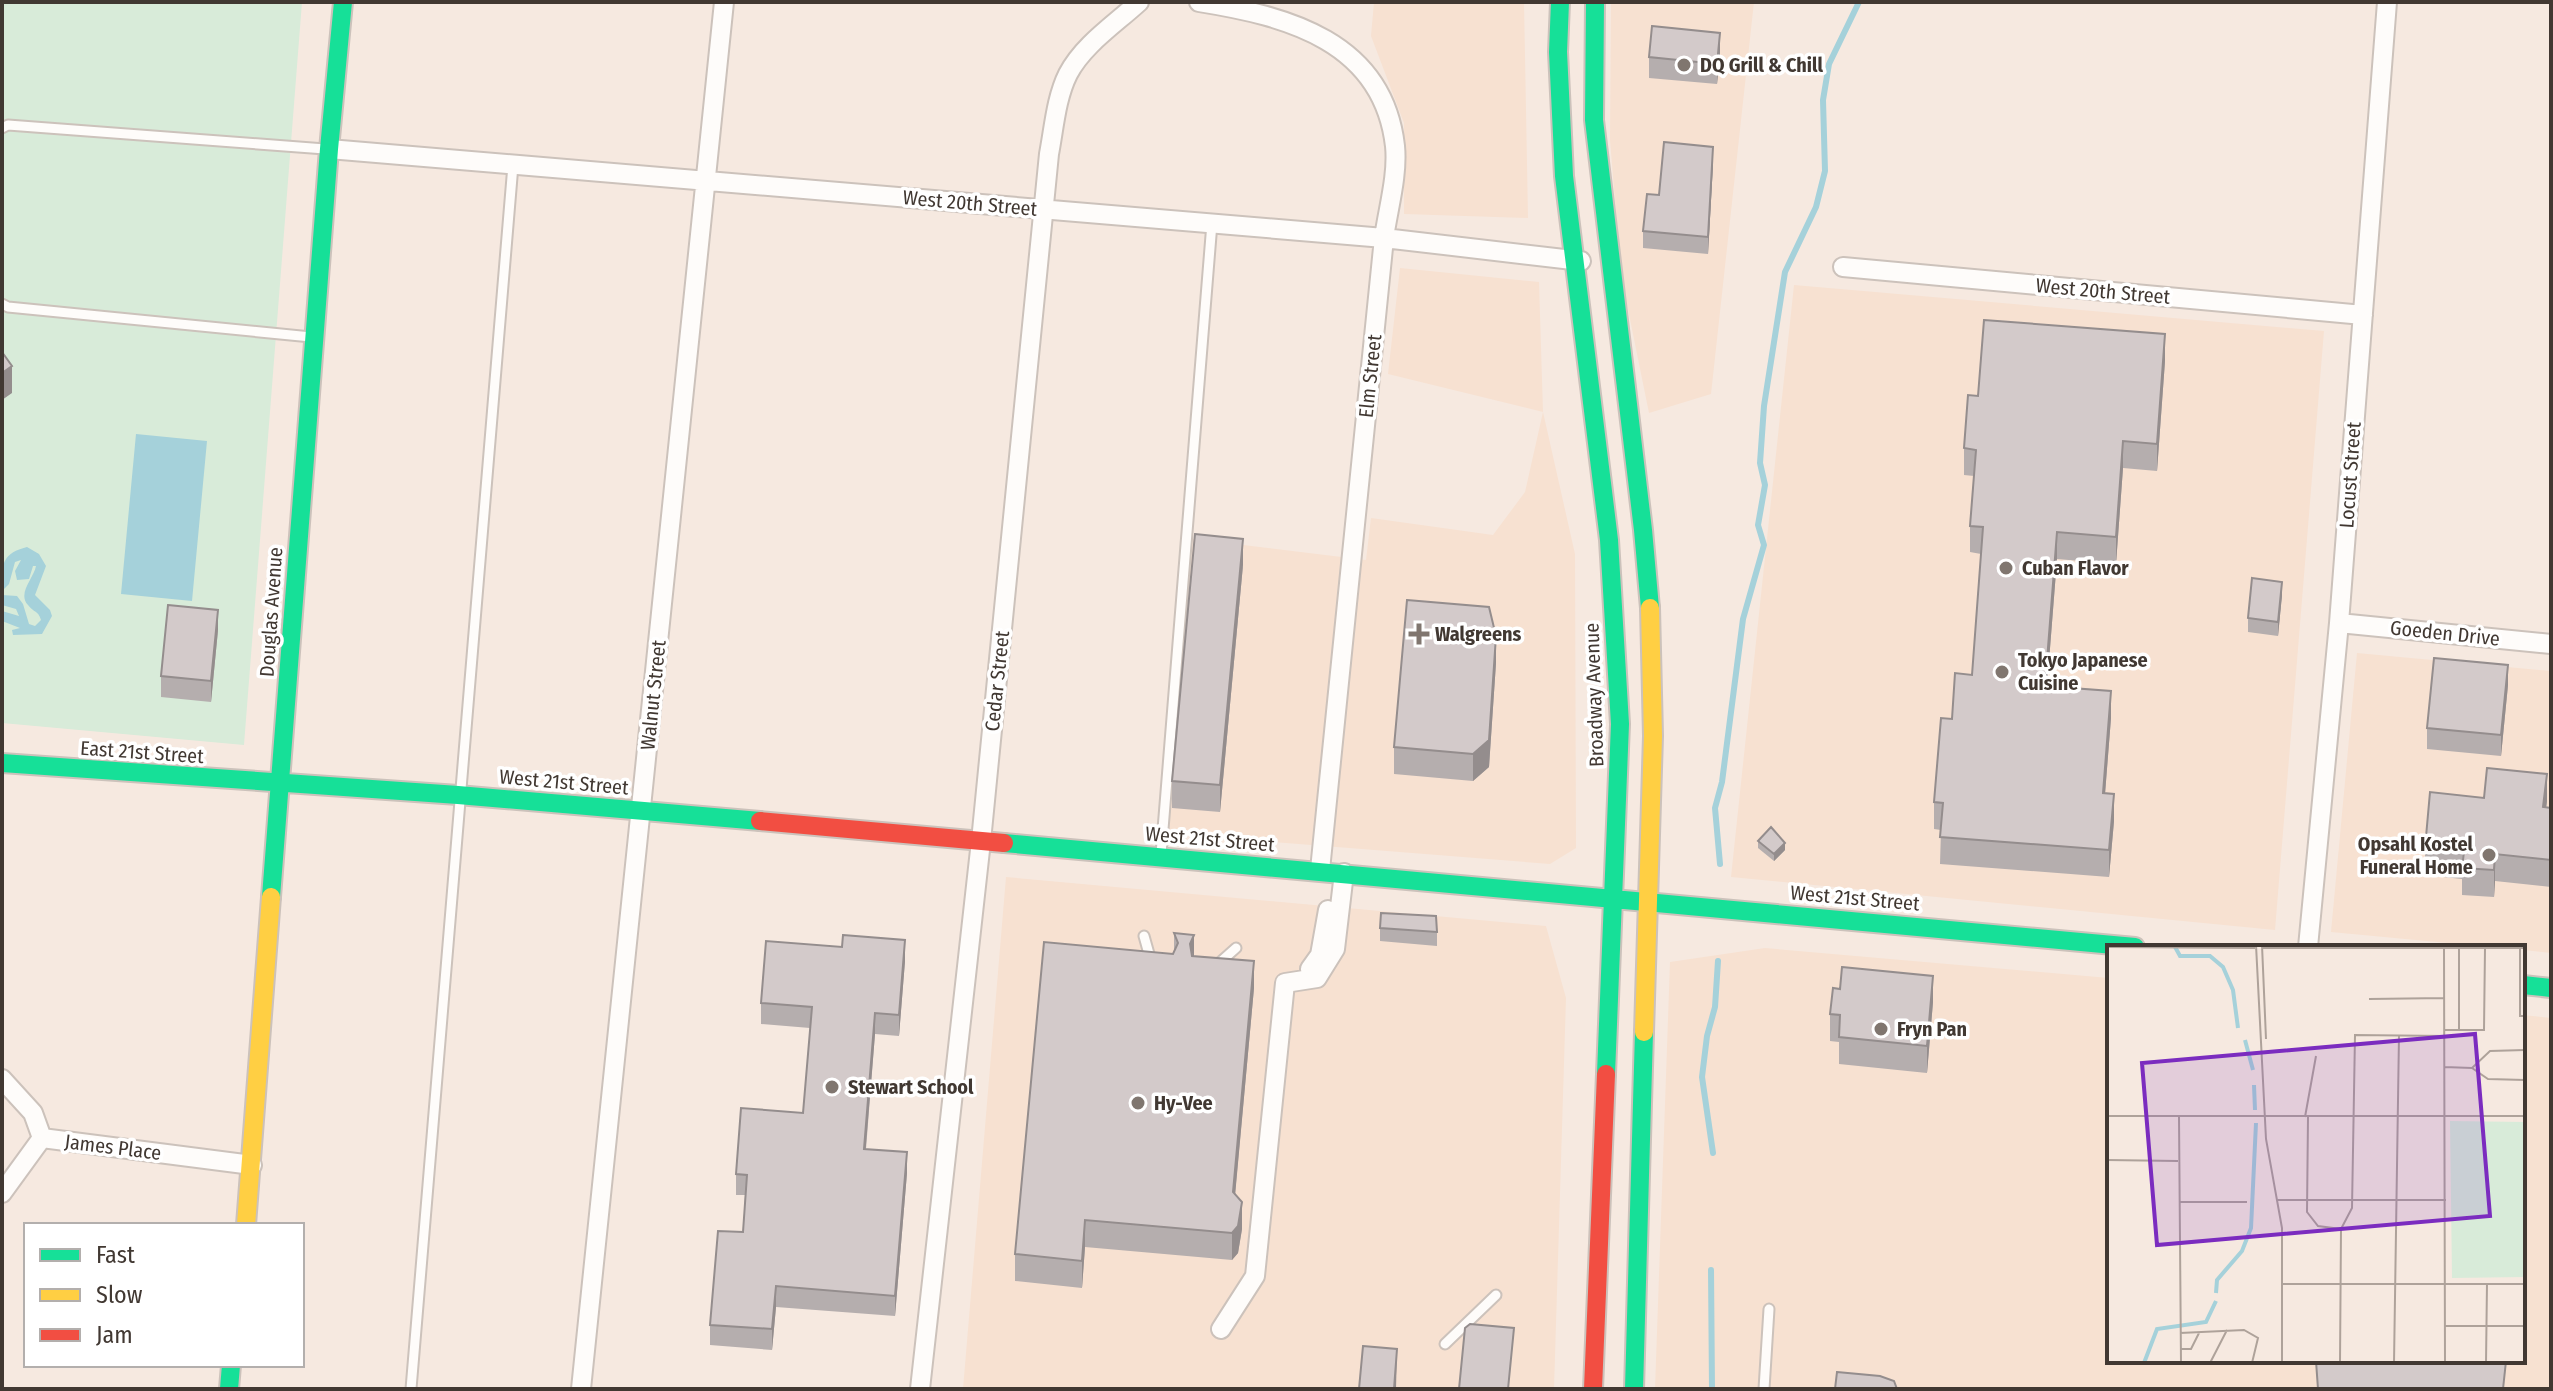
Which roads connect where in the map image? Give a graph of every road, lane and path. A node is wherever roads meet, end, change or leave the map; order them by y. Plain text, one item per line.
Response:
1 (343, 2) edge
2 (724, 2) edge
3 (1139, 2) edge
4 (1199, 2) edge
5 (1560, 2) edge
6 (1595, 2) edge
7 (2387, 2) edge
8 (2, 128) edge
9 (329, 149) junction
10 (513, 165) junction
11 (705, 181) junction
12 (1046, 210) junction
13 (1212, 223) junction
14 (1384, 238) junction
15 (1574, 260) junction
16 (1610, 264) junction
17 (1843, 267) dead end
18 (2, 304) edge
19 (2363, 315) junction
20 (314, 337) junction
21 (2339, 623) junction
22 (2551, 644) edge
23 (2, 763) edge
24 (279, 784) junction
25 (458, 795) junction
26 (641, 811) junction
27 (981, 841) junction
28 (1161, 857) junction
29 (1332, 871) junction
30 (1613, 897) junction
31 (1649, 901) junction
32 (1144, 936) dead end
33 (2114, 945) edge
34 (2308, 945) edge
35 (1236, 948) dead end
36 (1211, 968) edge
37 (1162, 969) edge
38 (2525, 985) edge
39 (2551, 988) edge
40 (2, 1079) edge
41 (42, 1138) junction
42 (252, 1165) junction
43 (2, 1193) edge
44 (246, 1223) edge
45 (1496, 1295) dead end
46 (1769, 1309) dead end
47 (1221, 1329) dead end
48 (1445, 1344) dead end
49 (231, 1367) edge
50 (229, 1389) edge
51 (411, 1389) edge
52 (581, 1389) edge
53 (920, 1389) edge
54 (1593, 1389) edge
55 (1634, 1389) edge
56 (1764, 1389) edge

1 - 9 main road, Douglas Avenue
2 - 11 street, Walnut Street
3 - 12 street, Cedar Street
4 - 14 street, Elm Street
5 - 15 main road, Broadway Avenue
6 - 16 main road
7 - 19 street, Locust Street
8 - 9 lane
9 - 10 street, West 20th Street
9 - 20 main road, Douglas Avenue
10 - 11 street, West 20th Street
10 - 25 lane
11 - 12 street, West 20th Street
11 - 26 street, Walnut Street
12 - 13 street, West 20th Street
12 - 27 street, Cedar Street
13 - 14 street, West 20th Street
13 - 28 lane
14 - 15 street, West 20th Street
14 - 29 street, Elm Street
15 - 16 street, West 20th Street
15 - 30 main road, Broadway Avenue
16 - 31 main road
17 - 19 street, West 20th Street
18 - 20 lane
19 - 21 street, Locust Street
20 - 24 main road, Douglas Avenue
21 - 22 street, Goeden Drive
21 - 34 street, Locust Street
23 - 24 main road, East 21st Street
24 - 25 main road, West 21st Street
24 - 42 main road, Douglas Avenue
25 - 26 main road, West 21st Street
25 - 51 lane
26 - 27 main road, West 21st Street
26 - 52 street, Walnut Street
27 - 28 main road, West 21st Street
27 - 53 street, Cedar Street
28 - 29 main road, West 21st Street
29 - 30 main road, West 21st Street
29 - 47 street, Elm Street
30 - 31 main road, West 21st Street
30 - 54 main road, Broadway Avenue
31 - 33 main road, West 21st Street
31 - 55 main road
32 - 37 lane
35 - 36 lane
38 - 39 main road
40 - 41 street
41 - 42 street, James Place
41 - 43 street, James Place
42 - 44 main road, Douglas Avenue
45 - 48 lane
46 - 56 lane
49 - 50 main road

